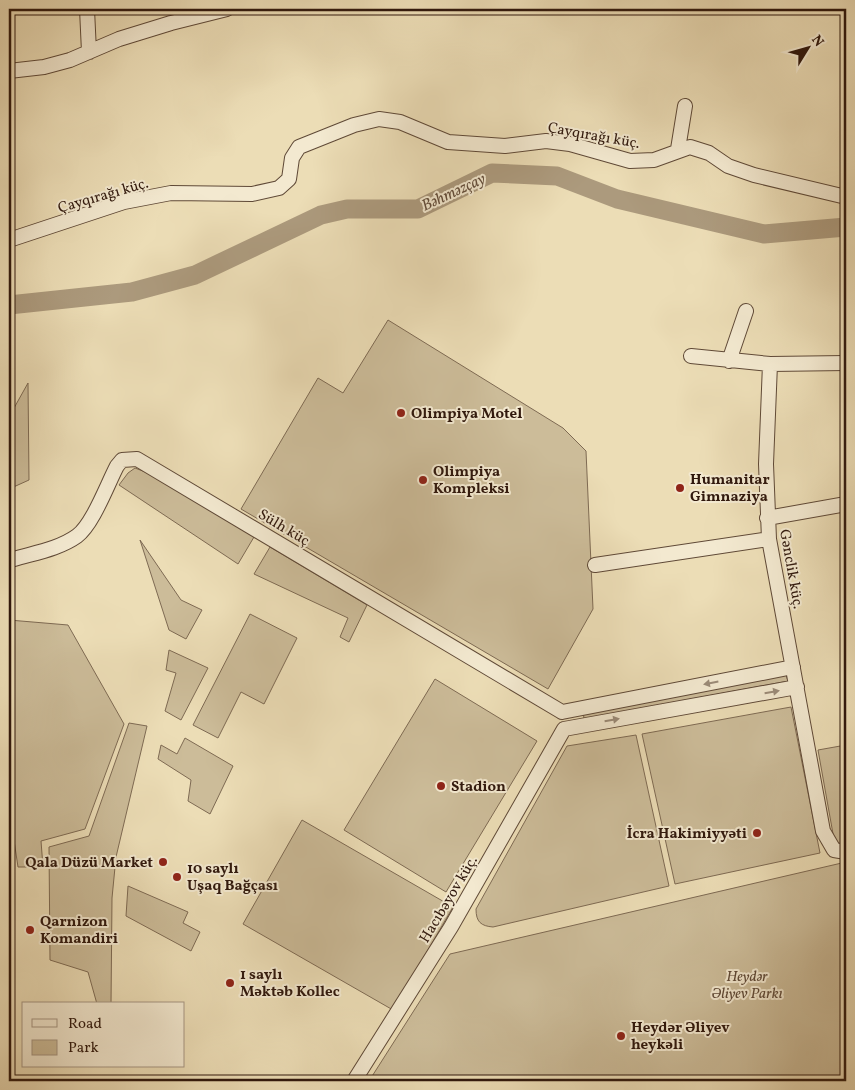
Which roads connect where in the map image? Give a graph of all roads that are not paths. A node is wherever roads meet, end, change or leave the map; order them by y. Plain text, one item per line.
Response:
1 (87, 9) edge
2 (227, 9) edge
3 (89, 52) junction
4 (9, 71) edge
5 (685, 106) dead end
6 (678, 149) junction
7 (846, 198) edge
8 (9, 240) edge
9 (746, 311) dead end
10 (691, 356) dead end
11 (729, 361) junction
12 (846, 363) edge
13 (770, 364) junction
14 (846, 504) edge
15 (767, 518) junction
16 (769, 539) junction
17 (14, 559) dead end
18 (595, 565) dead end
19 (793, 668) junction
20 (797, 687) junction
21 (562, 712) junction
22 (564, 729) junction
23 (840, 851) edge
24 (354, 1081) edge

1 - 3 street
2 - 3 street
3 - 4 street
5 - 6 street
6 - 7 street, Çayqırağı küç.
6 - 8 street, Çayqırağı küç.
9 - 11 street
10 - 11 street
11 - 13 street
12 - 13 street
13 - 15 street, Gənclik küç.
14 - 15 street
15 - 16 street, Gənclik küç.
16 - 18 street
16 - 19 street, Gənclik küç.
17 - 21 street, Sülh küç
19 - 20 street, Gənclik küç.
19 -> 21 street
22 -> 20 street
20 - 23 street, Gənclik küç.
21 - 22 street
22 - 24 street, Hacıbəyov küç.

